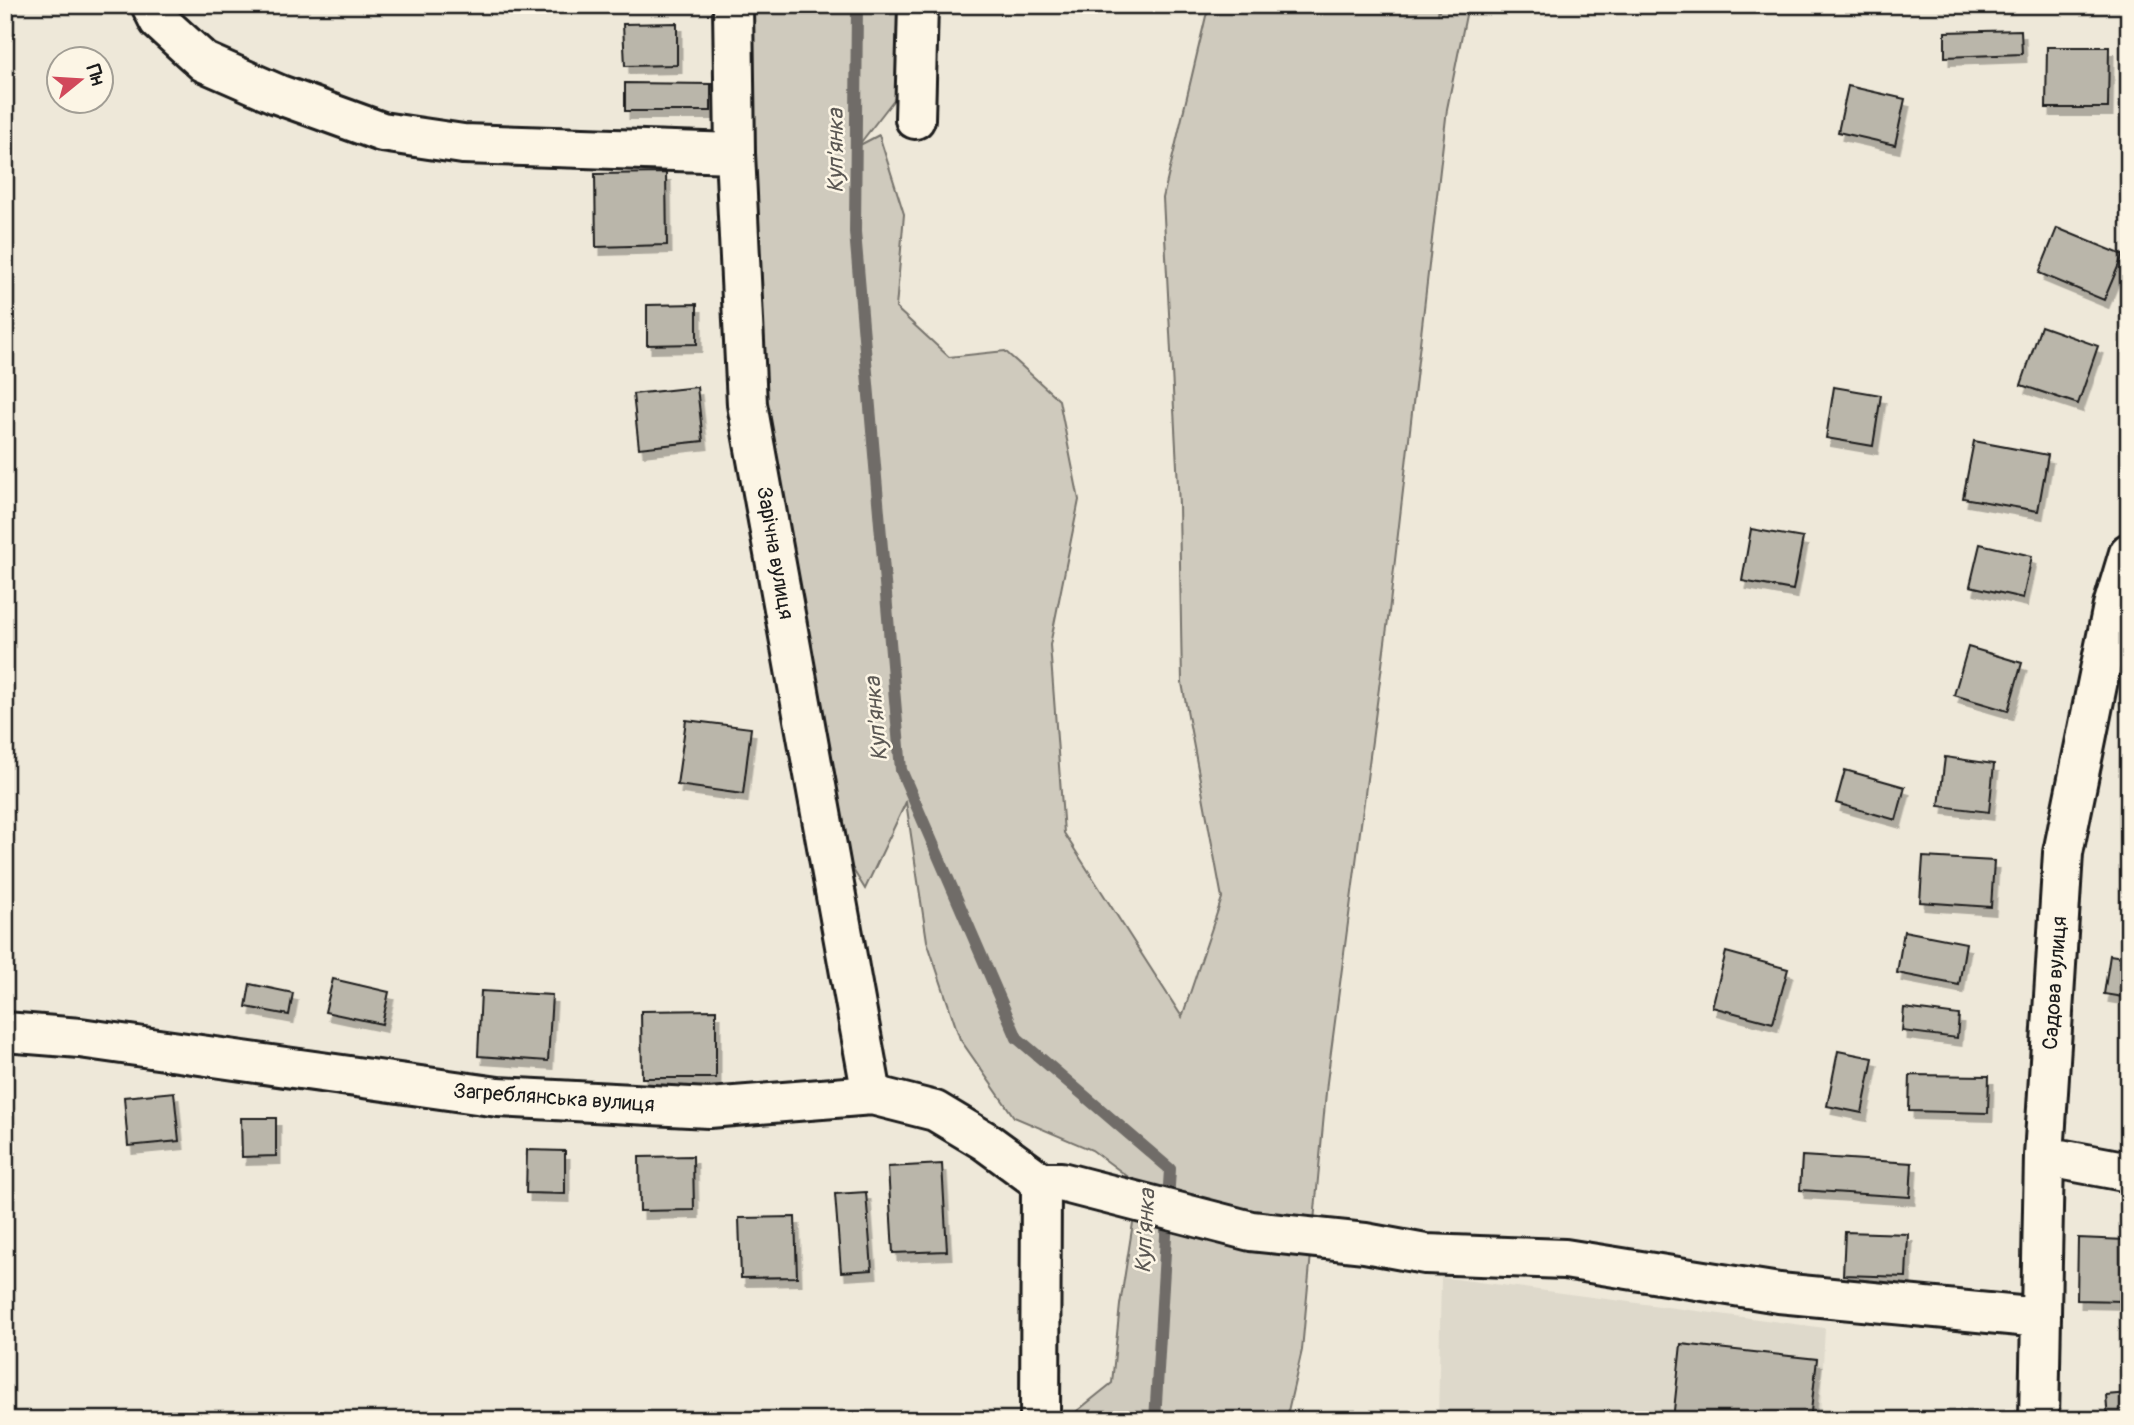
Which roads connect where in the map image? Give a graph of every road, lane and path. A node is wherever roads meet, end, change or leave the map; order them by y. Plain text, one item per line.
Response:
1 (151, 5) edge
2 (733, 5) edge
3 (918, 5) edge
4 (915, 119) dead end
5 (735, 153) junction
6 (2129, 553) edge
7 (5, 1032) edge
8 (872, 1095) junction
9 (2044, 1156) junction
10 (2129, 1172) edge
11 (1041, 1182) junction
12 (2041, 1318) junction
13 (1040, 1420) edge
14 (2039, 1420) edge

1 - 5 street
2 - 5 street, Зарічна вулиця
3 - 4 street
5 - 8 street, Зарічна вулиця
6 - 9 street, Садова вулиця
7 - 8 street, Загреблянська вулиця
8 - 11 street, Загреблянська вулиця
9 - 10 street
9 - 12 street, Садова вулиця
11 - 12 street
11 - 13 street
12 - 14 street, Садова вулиця

